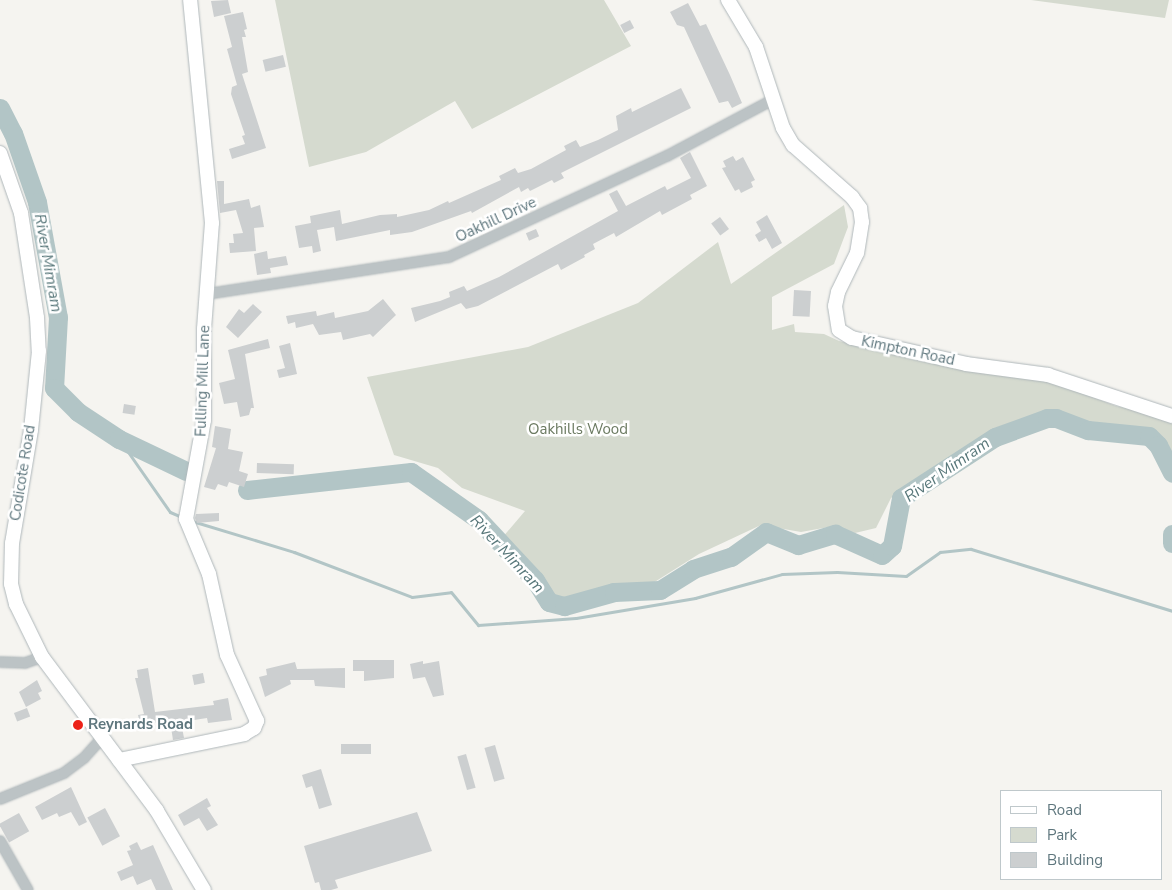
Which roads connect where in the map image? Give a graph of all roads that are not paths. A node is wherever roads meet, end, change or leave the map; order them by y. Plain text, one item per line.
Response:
1 (190, 0) edge
2 (728, 0) edge
3 (774, 99) junction
4 (0, 153) edge
5 (207, 294) junction
6 (1172, 416) edge
7 (42, 657) junction
8 (0, 662) edge
9 (102, 738) junction
10 (119, 760) junction
11 (0, 799) edge
12 (0, 841) edge
13 (28, 890) edge
14 (204, 890) edge

1 - 5 street, Fulling Mill Lane
2 - 3 street, Kimpton Road
3 - 5 street, Oakhill Drive
3 - 6 street, Kimpton Road
4 - 7 street, Codicote Road
5 - 10 street, Fulling Mill Lane
7 - 8 street
7 - 9 street, Codicote Road
9 - 10 street, Codicote Road
9 - 11 street
10 - 14 street, Codicote Road
12 - 13 street

